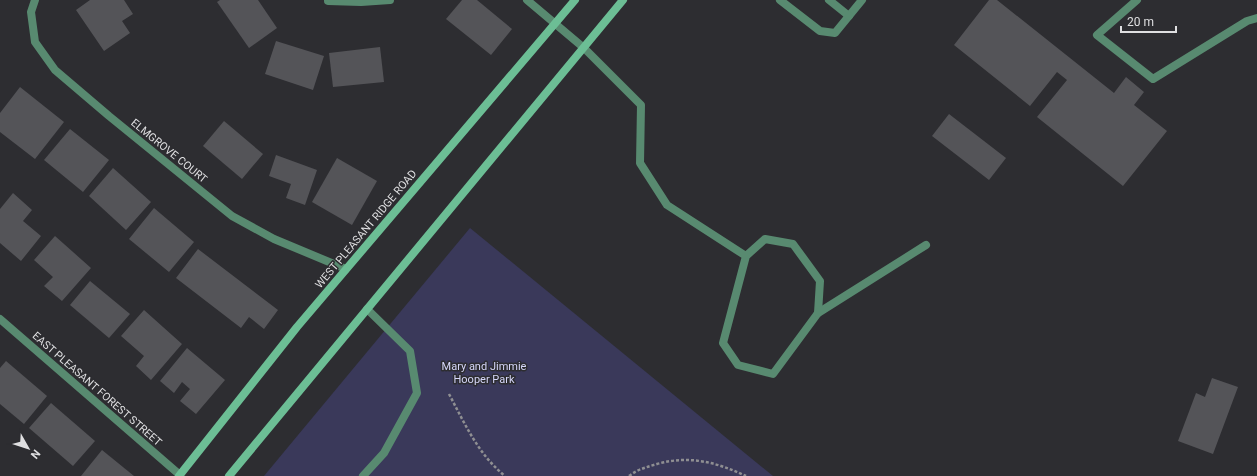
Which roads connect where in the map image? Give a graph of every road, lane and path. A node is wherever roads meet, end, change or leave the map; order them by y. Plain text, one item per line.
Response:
1 (35, 0) edge
2 (390, 0) edge
3 (527, 0) edge
4 (575, 0) edge
5 (623, 0) edge
6 (780, 0) edge
7 (829, 0) edge
8 (862, 0) edge
9 (1136, 0) edge
10 (328, 1) dead end
11 (849, 16) junction
12 (1257, 18) edge
13 (556, 23) junction
14 (584, 48) junction
15 (926, 245) dead end
16 (746, 256) junction
17 (346, 269) junction
18 (367, 309) junction
19 (818, 314) junction
20 (0, 319) edge
21 (449, 394) dead end
22 (180, 475) edge
23 (229, 476) edge
24 (364, 476) edge
25 (505, 476) edge
26 (629, 476) edge
27 (746, 476) edge

1 - 17 street, ELMGROVE COURT
2 - 10 street
3 - 13 street
4 - 13 street, WEST PLEASANT RIDGE ROAD
5 - 14 street
6 - 11 street
7 - 11 street
8 - 11 street
9 - 12 street
13 - 14 street
13 - 17 street, WEST PLEASANT RIDGE ROAD
14 - 16 street
14 - 18 street
15 - 19 street
16 - 19 street
16 - 19 street
17 - 22 street, WEST PLEASANT RIDGE ROAD
18 - 23 street
18 - 24 street
20 - 22 street, EAST PLEASANT FOREST STREET
21 - 25 path
26 - 27 path

